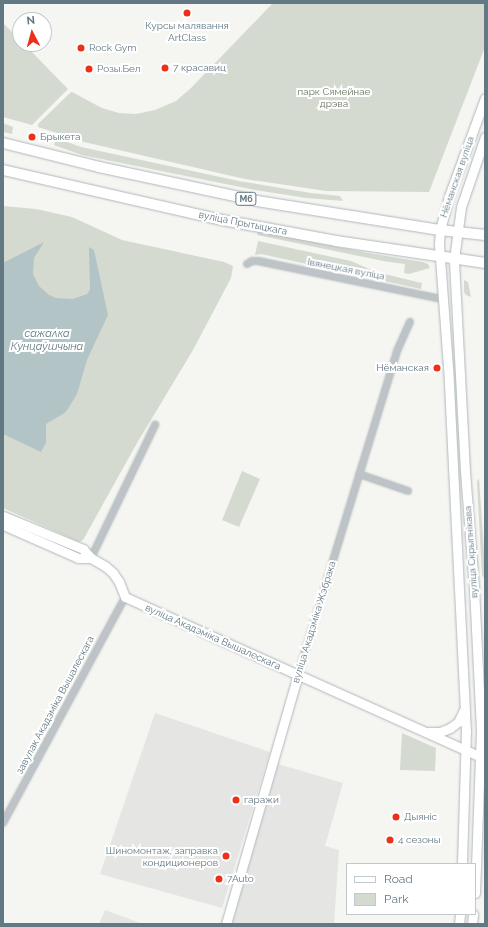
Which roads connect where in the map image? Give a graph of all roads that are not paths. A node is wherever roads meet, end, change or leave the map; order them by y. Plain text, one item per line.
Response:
1 (485, 98) edge
2 (485, 137) edge
3 (3, 143) edge
4 (3, 170) edge
5 (440, 230) junction
6 (456, 232) junction
7 (485, 235) edge
8 (438, 257) junction
9 (454, 260) junction
10 (485, 263) edge
11 (247, 264) dead end
12 (442, 299) junction
13 (410, 322) dead end
14 (155, 425) dead end
15 (359, 474) junction
16 (408, 491) dead end
17 (3, 516) edge
18 (3, 525) edge
19 (91, 558) junction
20 (125, 597) junction
21 (298, 675) junction
22 (465, 709) junction
23 (424, 732) junction
24 (466, 750) junction
25 (483, 757) edge
26 (3, 823) edge
27 (462, 863) edge
28 (476, 876) edge
29 (226, 924) edge

1 - 5 main road, Нёманская вуліца
2 - 6 main road, Нёманская вуліца
3 - 5 main road, М6
4 - 8 main road, вуліца Прытыцкага
5 - 6 main road, М6
5 - 8 main road, Нёманская вуліца
6 - 7 main road, М6
6 - 9 main road, Нёманская вуліца
8 - 9 main road, вуліца Прытыцкага
8 - 12 main road, вуліца Скрыпнікава
9 - 10 main road, вуліца Прытыцкага
9 - 25 main road, вуліца Скрыпнікава
11 - 12 street, Івянецкая вуліца
12 - 22 main road, вуліца Скрыпнікава
13 - 15 street, вуліца Акадэміка Жэбрака
14 - 19 street
15 - 16 street
15 - 21 street, вуліца Акадэміка Жэбрака
17 - 19 main road
18 - 19 main road
19 - 20 main road
20 - 21 main road, вуліца Акадэміка Вышалескага
20 - 26 street, завулак Акадэміка Вышалескага
21 - 23 main road, вуліца Акадэміка Вышалескага
21 - 29 main road, вуліца Акадэміка Жэбрака
22 - 23 main road
22 - 24 main road, вуліца Скрыпнікава
23 - 24 main road, вуліца Акадэміка Вышалескага
24 - 25 main road, вуліца Акадэміка Вышалескага
24 - 27 main road, вуліца Скрыпнікава
25 - 28 main road, вуліца Скрыпнікава

